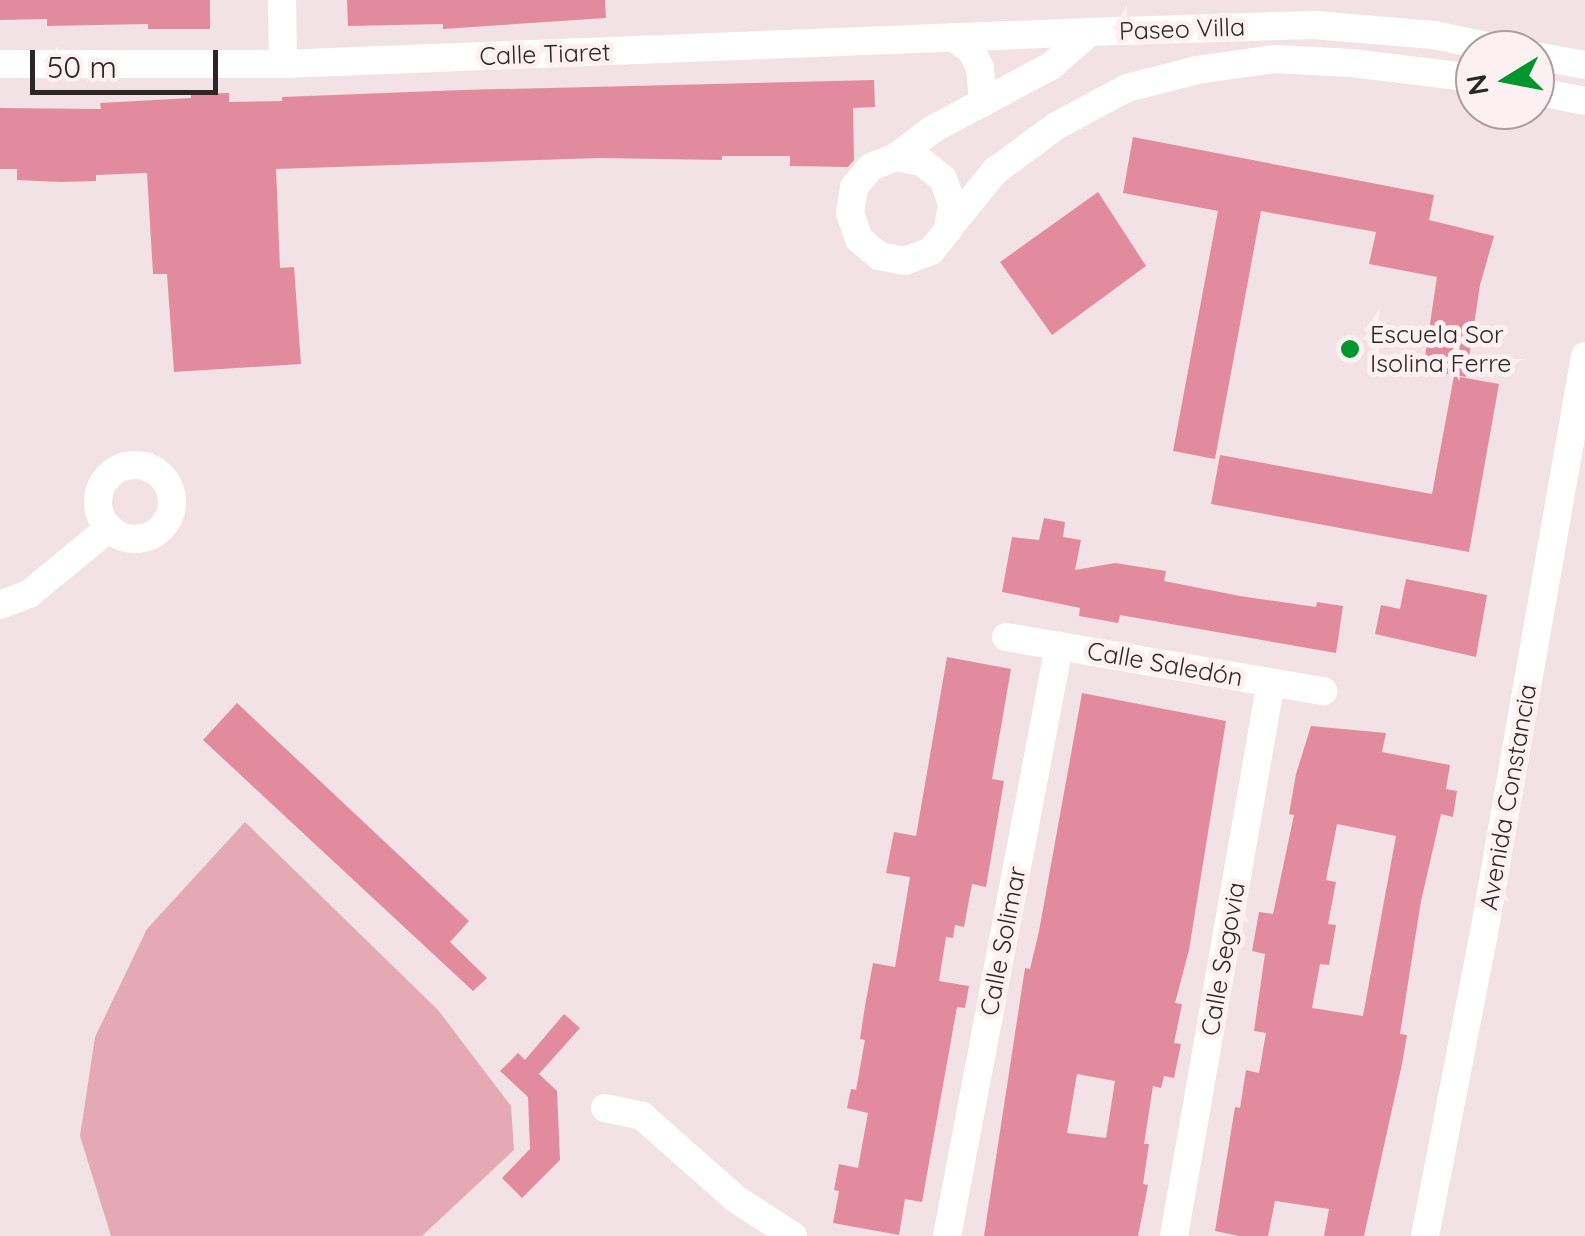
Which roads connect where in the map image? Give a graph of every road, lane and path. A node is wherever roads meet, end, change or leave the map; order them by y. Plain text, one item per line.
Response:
1 (282, 0) edge
2 (1090, 32) junction
3 (954, 37) junction
4 (1455, 39) edge
5 (1555, 60) edge
6 (0, 64) edge
7 (283, 64) junction
8 (1585, 65) edge
9 (1455, 74) edge
10 (1555, 95) edge
11 (1585, 102) edge
12 (982, 103) junction
13 (896, 158) junction
14 (948, 230) junction
15 (1585, 356) edge
16 (108, 528) dead end
17 (0, 605) edge
18 (1006, 637) dead end
19 (1060, 646) junction
20 (1271, 682) junction
21 (1323, 691) dead end
22 (605, 1108) dead end
23 (793, 1236) edge
24 (947, 1236) edge
25 (1174, 1236) edge
26 (1425, 1236) edge

1 - 7 street
2 - 3 street, Calle Tiaret
2 - 4 street, Paseo Villa
2 - 12 street, Paseo Villa
3 - 7 street, Calle Tiaret
3 - 12 street
5 - 8 street
6 - 7 street, Calle Tiaret
9 - 14 street, Paseo Villa
10 - 11 street
12 - 13 street, Paseo Villa
13 - 14 street
13 - 14 street, Paseo Villa
15 - 26 street, Avenida Constancia
16 - 17 street
18 - 19 street, Calle Saledón
19 - 20 street, Calle Saledón
19 - 24 street, Calle Solimar
20 - 21 street, Calle Saledón
20 - 25 street, Calle Segovia
22 - 23 street

